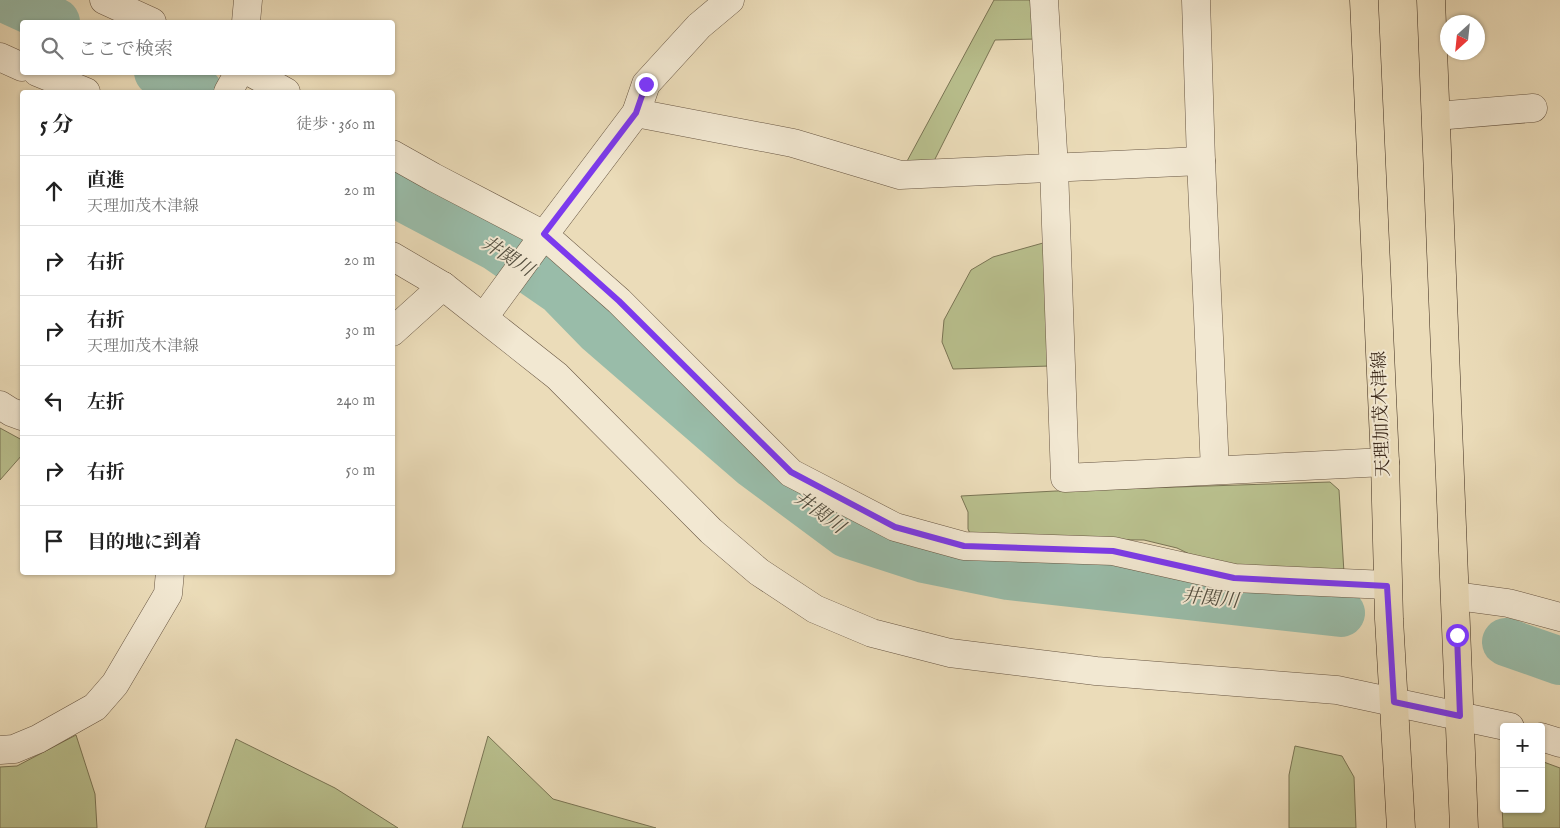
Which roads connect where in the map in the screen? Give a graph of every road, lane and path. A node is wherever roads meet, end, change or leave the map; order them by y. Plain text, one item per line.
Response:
1 (104, 0) edge
2 (248, 0) edge
3 (730, 0) edge
4 (1044, 0) edge
5 (1196, 0) edge
6 (1364, 0) edge
7 (1432, 0) edge
8 (148, 20) edge
9 (246, 20) edge
10 (0, 58) edge
11 (20, 66) edge
12 (44, 75) edge
13 (237, 75) edge
14 (255, 75) edge
15 (81, 90) edge
16 (229, 90) edge
17 (282, 90) edge
18 (1533, 108) dead end
19 (636, 113) junction
20 (1436, 116) junction
21 (395, 156) edge
22 (1201, 161) junction
23 (1054, 168) junction
24 (544, 234) junction
25 (395, 258) edge
26 (442, 286) junction
27 (492, 307) junction
28 (395, 329) edge
29 (0, 405) edge
30 (20, 415) edge
31 (1385, 462) junction
32 (1215, 470) junction
33 (170, 575) edge
34 (1387, 586) junction
35 (1456, 596) junction
36 (1560, 617) edge
37 (1394, 702) junction
38 (1460, 716) junction
39 (1500, 725) edge
40 (1545, 738) edge
41 (1560, 743) edge
42 (0, 750) edge
43 (1401, 828) edge
44 (1464, 828) edge

1 - 8 street
2 - 9 street
3 - 19 street
4 - 23 street
5 - 22 street
6 - 31 main road, 天理加茂木津線
7 - 20 main road
10 - 11 street
12 - 15 street
13 - 16 street
14 - 17 street
18 - 20 street
19 - 23 street
19 - 24 street
20 - 35 main road
21 - 24 street
22 - 23 street
22 - 32 street
23 - 32 street
24 - 27 street
24 - 34 street
25 - 26 street
26 - 27 street
26 - 28 street
27 - 37 street
29 - 30 street
31 - 32 street
31 - 34 main road, 天理加茂木津線
33 - 42 street
34 - 37 main road, 天理加茂木津線
35 - 36 street
35 - 38 main road
37 - 38 street
37 - 43 main road, 天理加茂木津線
38 - 39 street
38 - 44 main road
40 - 41 street

